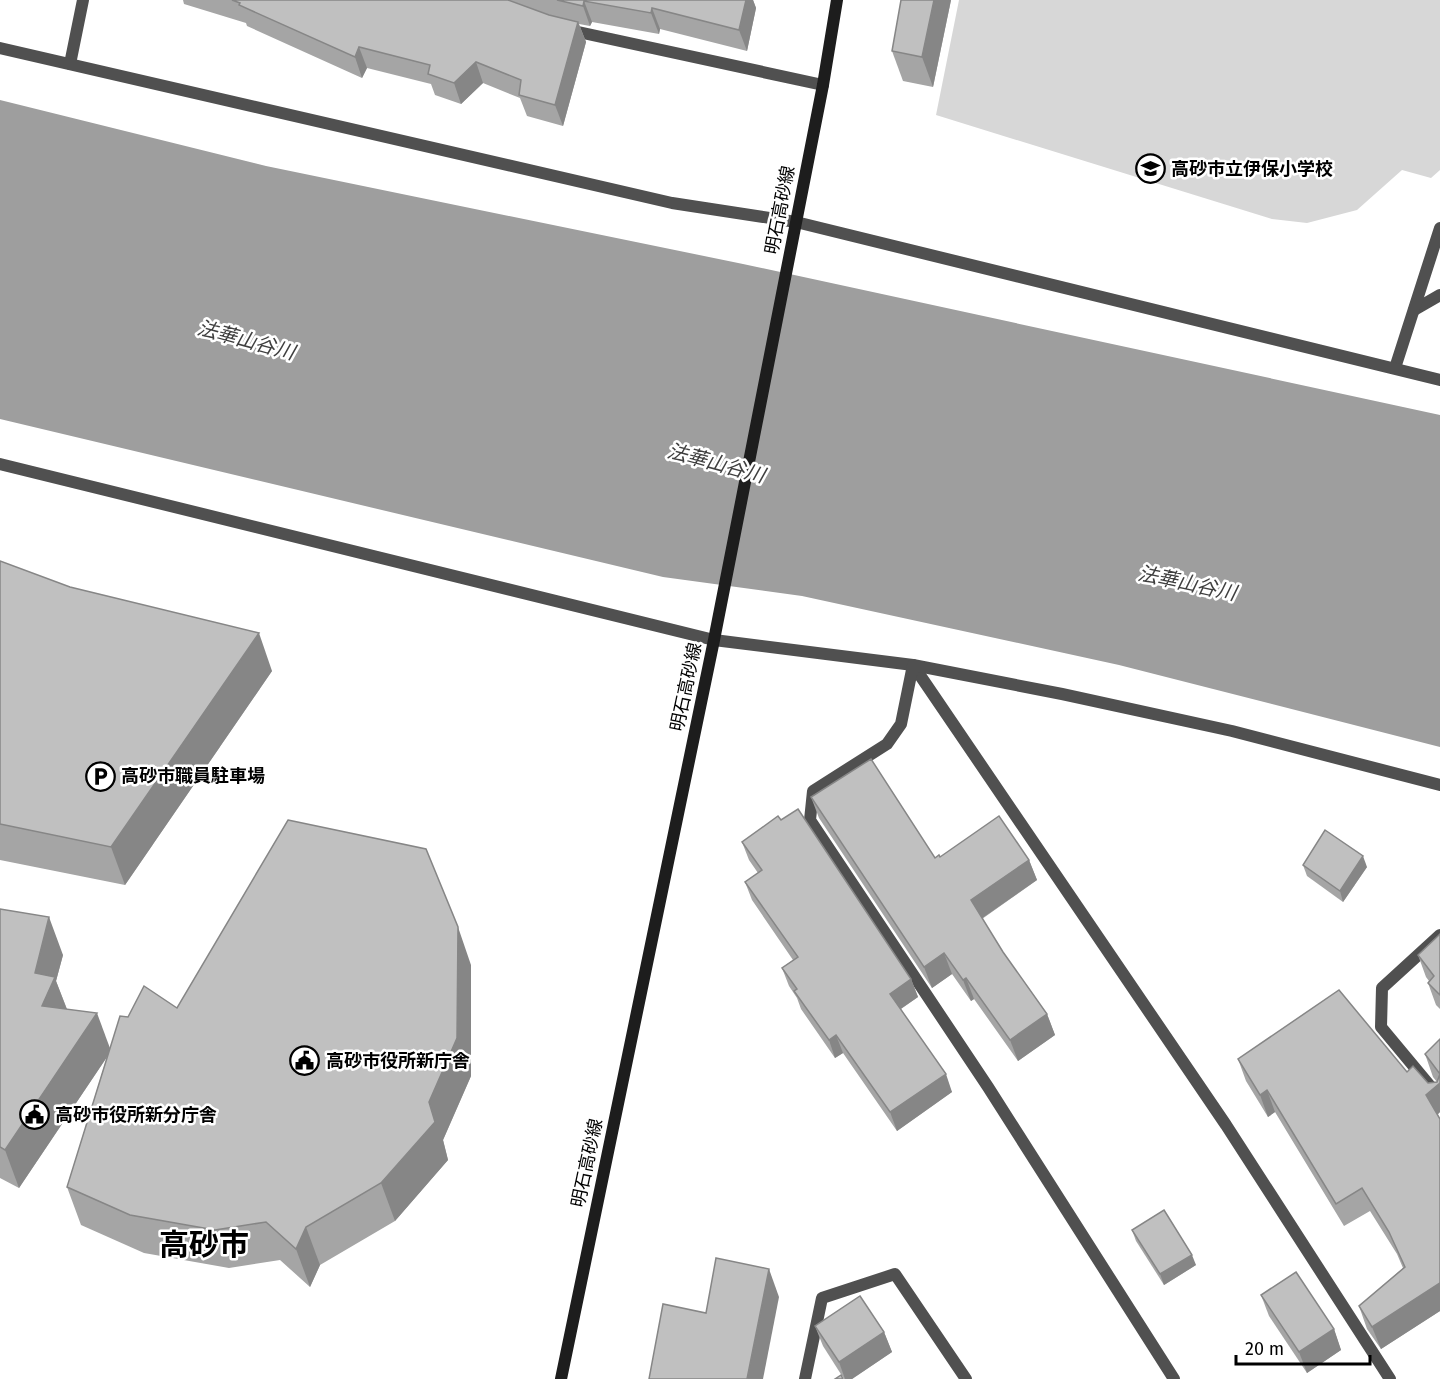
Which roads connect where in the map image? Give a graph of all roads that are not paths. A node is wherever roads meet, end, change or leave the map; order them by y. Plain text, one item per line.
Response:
1 (83, 0) edge
2 (837, 0) edge
3 (560, 28) edge
4 (0, 48) edge
5 (70, 64) junction
6 (823, 85) junction
7 (796, 222) junction
8 (1440, 228) edge
9 (1440, 295) edge
10 (1414, 310) junction
11 (1395, 368) junction
12 (1440, 380) edge
13 (0, 465) edge
14 (714, 640) junction
15 (913, 665) junction
16 (1440, 785) edge
17 (1440, 935) edge
18 (1440, 1098) edge
19 (561, 1379) edge
20 (805, 1379) edge
21 (966, 1379) edge
22 (1174, 1379) edge
23 (1390, 1379) edge

1 - 5 street
2 - 6 main road, 明石高砂線
3 - 6 street
4 - 5 street
5 - 7 street
6 - 7 main road, 明石高砂線
7 - 11 street
7 - 14 main road, 明石高砂線
8 - 10 street
9 - 10 street
10 - 11 street
11 - 12 street
13 - 14 street
14 - 15 street
14 - 19 main road, 明石高砂線
15 - 16 street
15 - 22 street
15 - 23 street
17 - 18 street
20 - 21 street

